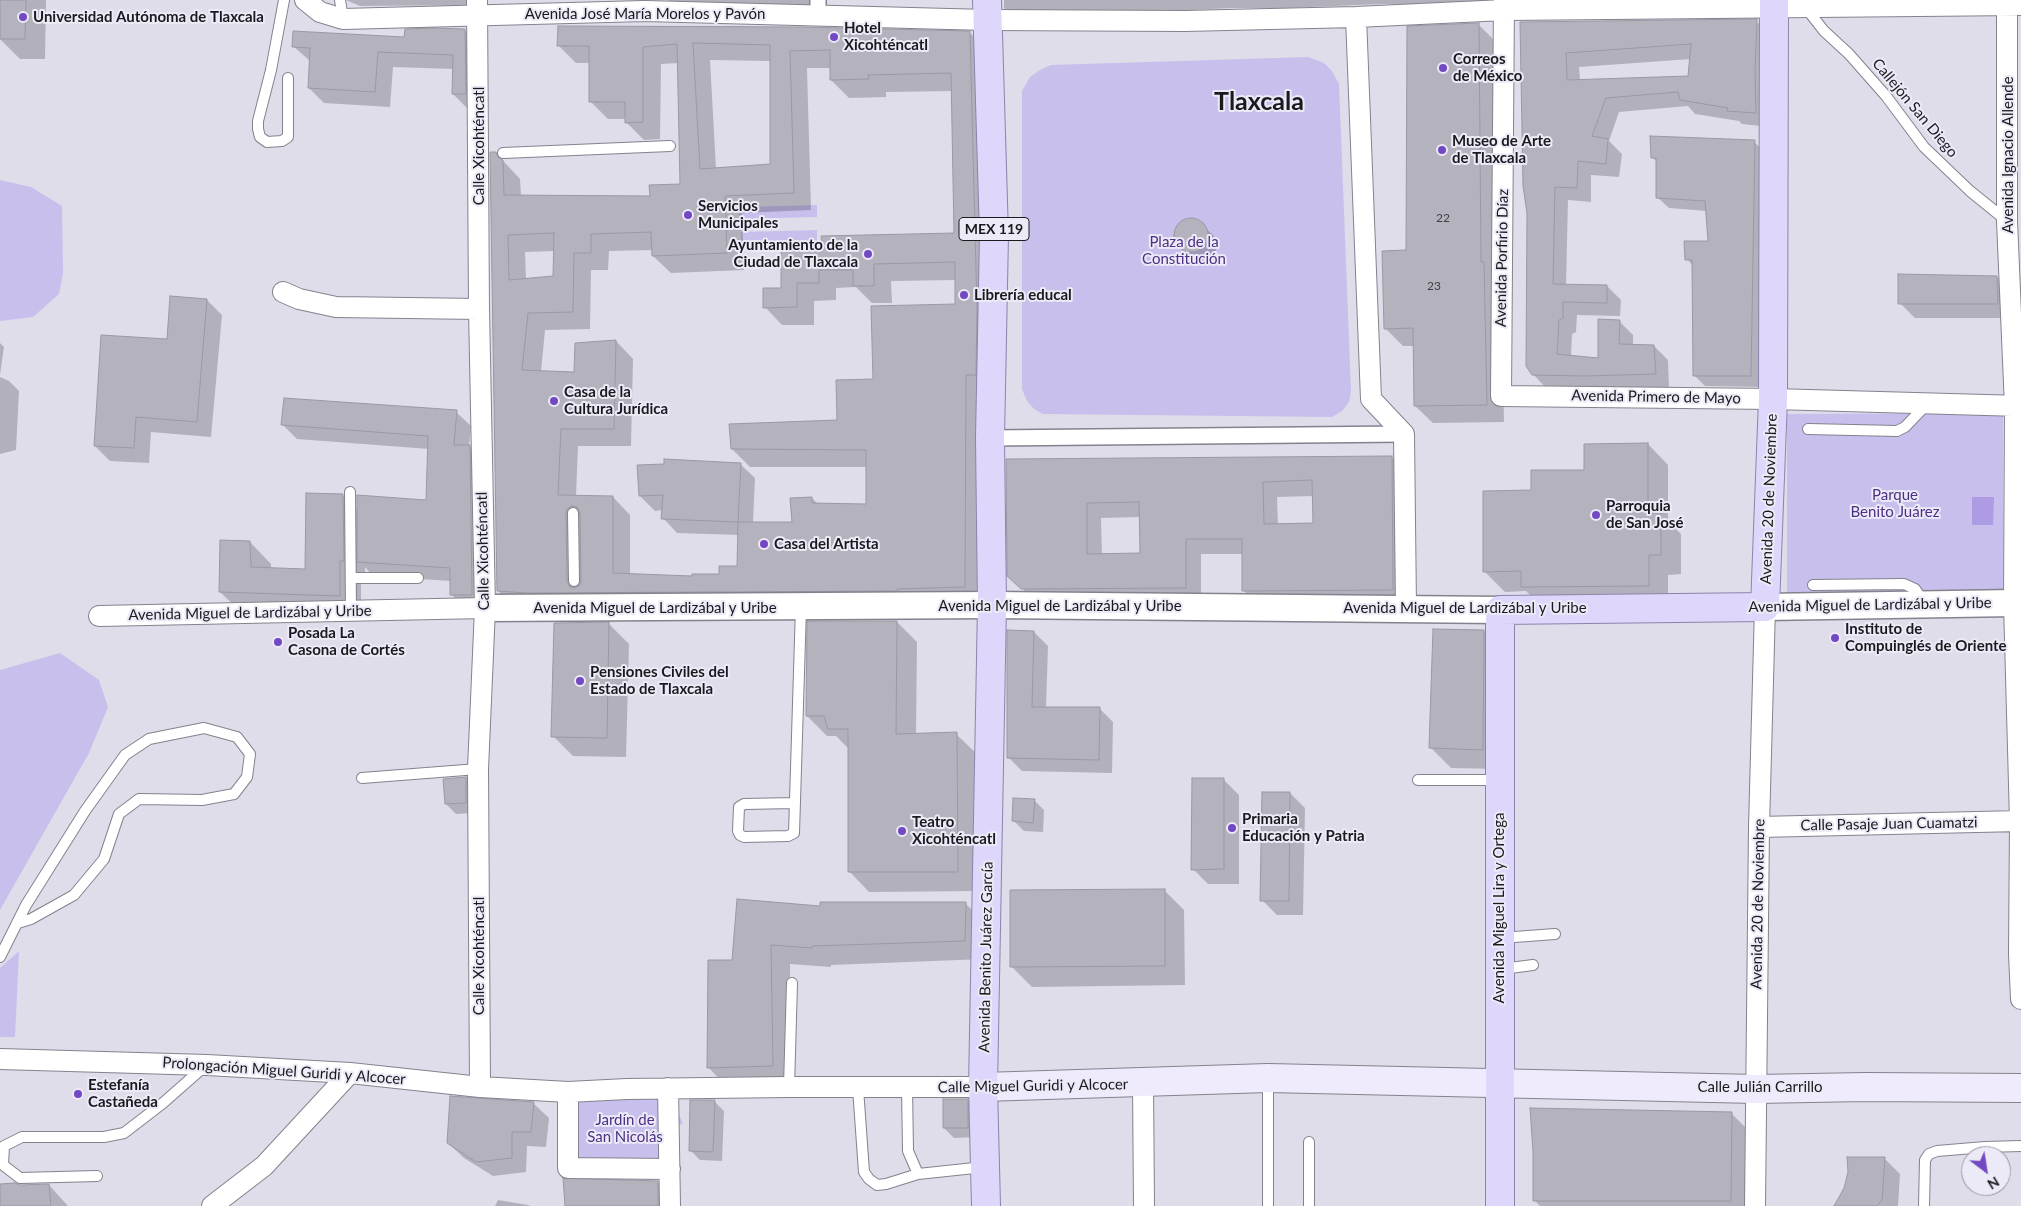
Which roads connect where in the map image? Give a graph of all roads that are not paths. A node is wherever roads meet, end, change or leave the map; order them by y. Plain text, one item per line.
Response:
1 (284, 0) edge
2 (306, 1) edge
3 (2012, 3) edge
4 (1774, 4) edge
5 (1504, 5) edge
6 (644, 6) edge
7 (735, 6) edge
8 (818, 7) edge
9 (478, 8) edge
10 (1806, 8) junction
11 (342, 9) edge
12 (987, 10) edge
13 (1356, 17) junction
14 (288, 78) dead end
15 (670, 146) dead end
16 (503, 153) dead end
17 (2007, 221) junction
18 (283, 292) dead end
19 (479, 309) junction
20 (1501, 396) joint
21 (1773, 399) junction
22 (1928, 403) junction
23 (2018, 406) edge
24 (1808, 429) dead end
25 (1404, 434) junction
26 (990, 438) junction
27 (350, 492) dead end
28 (573, 513) dead end
29 (351, 578) junction
30 (418, 578) dead end
31 (574, 581) dead end
32 (1813, 585) dead end
33 (2018, 603) edge
34 (992, 605) junction
35 (1926, 606) junction
36 (801, 607) junction
37 (1765, 607) junction
38 (485, 608) junction
39 (1406, 608) junction
40 (1500, 610) junction
41 (351, 612) junction
42 (99, 616) dead end
43 (478, 769) junction
44 (362, 778) dead end
45 (1418, 780) dead end
46 (1500, 780) junction
47 (794, 803) junction
48 (2020, 821) edge
49 (1759, 827) junction
50 (18, 923) junction
51 (1555, 934) dead end
52 (1500, 938) junction
53 (0, 957) edge
54 (1533, 965) dead end
55 (1499, 969) junction
56 (792, 983) dead end
57 (2021, 999) edge
58 (0, 1059) edge
59 (207, 1064) junction
60 (350, 1073) junction
61 (1268, 1078) junction
62 (1143, 1083) junction
63 (1498, 1083) junction
64 (480, 1087) junction
65 (789, 1087) junction
66 (906, 1087) junction
67 (668, 1088) junction
68 (858, 1088) junction
69 (983, 1088) junction
70 (2021, 1088) edge
71 (1756, 1089) junction
72 (568, 1092) junction
73 (1309, 1142) dead end
74 (2021, 1146) edge
75 (985, 1167) junction
76 (670, 1169) junction
77 (918, 1174) junction
78 (97, 1176) dead end
79 (212, 1206) edge
80 (670, 1206) edge
81 (986, 1206) edge
82 (1144, 1206) edge
83 (1268, 1206) edge
84 (1309, 1206) edge
85 (1500, 1206) edge
86 (1755, 1206) edge
87 (1924, 1206) edge

1 - 14 lane
2 - 11 street, Avenida José María Morelos y Pavón
3 - 10 street
3 - 17 street, Avenida Ignacio Allende
4 - 5 street
4 - 10 street
4 - 21 main road, Avenida 20 de Noviembre
5 - 13 street
5 - 20 street, Avenida Porfirio Díaz
6 - 7 street, Avenida José María Morelos y Pavón
6 - 9 street, Avenida José María Morelos y Pavón
7 - 8 street, Avenida José María Morelos y Pavón
8 - 12 street, Avenida José María Morelos y Pavón
9 - 11 street, Avenida José María Morelos y Pavón
9 - 19 street, Calle Xicohténcatl
10 - 17 lane, Callejón San Diego
12 - 13 street
12 - 26 main road, MEX 119
13 - 25 street
15 - 16 lane
17 - 23 street, Avenida Ignacio Allende
18 - 19 street
19 - 38 street, Calle Xicohténcatl
20 - 21 street, Avenida Primero de Mayo
21 - 22 street, Avenida Primero de Mayo
21 - 37 main road, Avenida 20 de Noviembre
22 - 23 street, Avenida Primero de Mayo
22 - 24 lane
23 - 33 street, Avenida Ignacio Allende
25 - 26 street
25 - 39 street
26 - 34 main road, Avenida Benito Juárez García / MEX 119
27 - 29 lane
28 - 31 lane
29 - 30 lane
29 - 41 lane
32 - 35 lane
33 - 35 street, Avenida Miguel de Lardizábal y Uribe
33 - 48 street, Avenida Ignacio Allende
34 - 36 street, Avenida Miguel de Lardizábal y Uribe
34 - 39 street, Avenida Miguel de Lardizábal y Uribe
34 - 69 main road, Avenida Benito Juárez García / MEX 119
35 - 37 street, Avenida Miguel de Lardizábal y Uribe
36 - 38 street, Avenida Miguel de Lardizábal y Uribe
36 - 47 lane
37 - 40 main road, Avenida Miguel de Lardizábal y Uribe
37 - 49 street, Avenida 20 de Noviembre
38 - 41 street, Avenida Miguel de Lardizábal y Uribe
38 - 43 street, Calle Xicohténcatl
39 - 40 street, Avenida Miguel de Lardizábal y Uribe
40 - 46 main road, Avenida Miguel Lira y Ortega
41 - 42 street, Avenida Miguel de Lardizábal y Uribe
43 - 44 lane
43 - 64 street, Calle Xicohténcatl
45 - 46 lane
46 - 52 main road, Avenida Miguel Lira y Ortega
47 - 47 lane
48 - 49 street, Calle Pasaje Juan Cuamatzi
48 - 57 street, Avenida Ignacio Allende
49 - 71 street, Avenida 20 de Noviembre
50 - 50 lane
50 - 53 lane
51 - 52 lane
52 - 55 main road, Avenida Miguel Lira y Ortega
54 - 55 lane
55 - 63 main road, Avenida Miguel Lira y Ortega
56 - 65 lane
58 - 59 street, Prolongación Miguel Guridi y Alcocer
59 - 60 street, Prolongación Miguel Guridi y Alcocer
59 - 78 lane
60 - 64 street, Prolongación Miguel Guridi y Alcocer
60 - 79 street
61 - 62 main road, Calle Miguel Guridi y Alcocer
61 - 63 main road, Calle Miguel Guridi y Alcocer
61 - 83 lane
62 - 69 main road, Calle Miguel Guridi y Alcocer
62 - 82 street
63 - 71 main road, Calle Julián Carrillo
63 - 85 main road, Avenida Miguel Lira y Ortega
64 - 72 street, Prolongación Miguel Guridi y Alcocer
65 - 67 street, Calle Miguel Guridi y Alcocer
65 - 68 street, Calle Miguel Guridi y Alcocer
66 - 68 street, Calle Miguel Guridi y Alcocer
66 - 69 street, Calle Miguel Guridi y Alcocer
66 - 77 lane
67 - 72 street, Calle Miguel Guridi y Alcocer
67 - 76 street
68 - 77 lane
69 - 75 main road, Avenida Benito Juárez García / MEX 119
70 - 71 main road, Calle Julián Carrillo
71 - 86 street, Avenida 20 de Noviembre
72 - 76 street
73 - 84 lane
74 - 87 lane
75 - 77 lane
75 - 81 main road, Avenida Benito Juárez García / MEX 119
76 - 80 street

